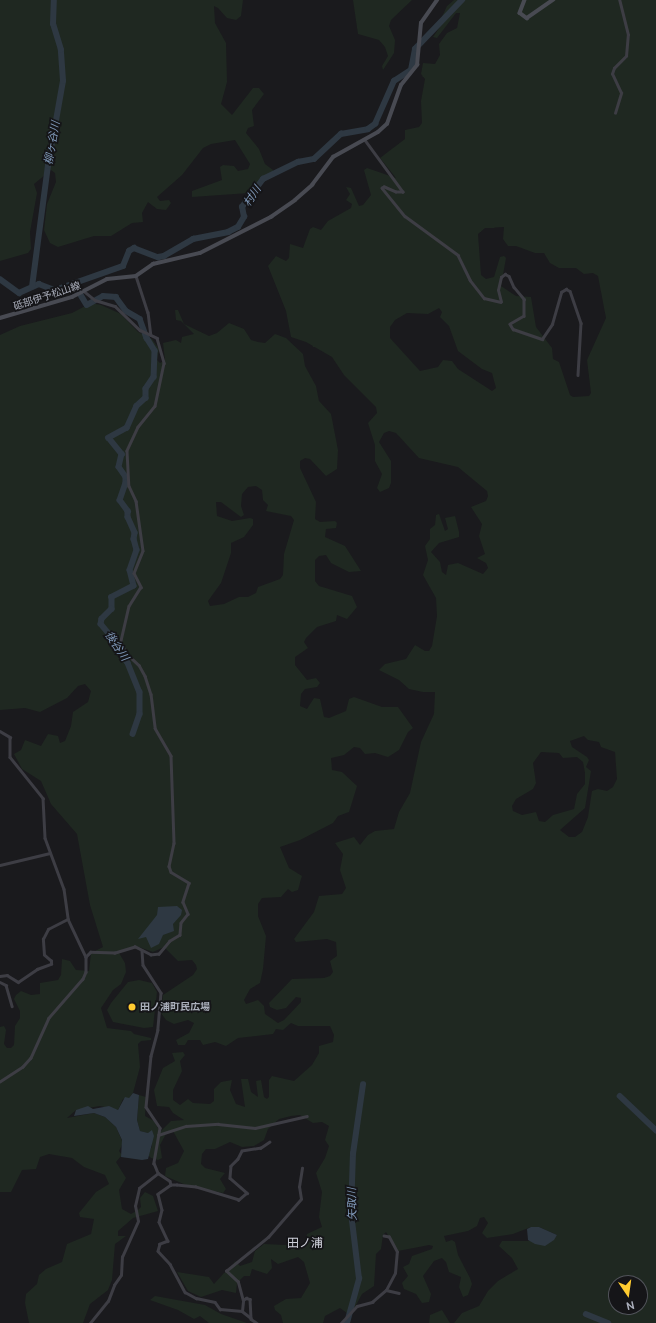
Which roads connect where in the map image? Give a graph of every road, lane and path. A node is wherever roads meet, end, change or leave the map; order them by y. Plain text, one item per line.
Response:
1 (437, 0) edge
2 (525, 0) edge
3 (554, 0) edge
4 (619, 0) edge
5 (615, 114) dead end
6 (365, 140) junction
7 (136, 276) junction
8 (85, 292) junction
9 (0, 318) edge
10 (151, 335) junction
11 (578, 375) dead end
12 (0, 731) edge
13 (50, 853) junction
14 (0, 865) edge
15 (68, 919) junction
16 (142, 951) junction
17 (86, 956) junction
18 (0, 976) edge
19 (0, 982) edge
20 (12, 1006) dead end
21 (0, 1082) edge
22 (307, 1116) dead end
23 (158, 1134) junction
24 (270, 1142) dead end
25 (302, 1168) dead end
26 (158, 1173) junction
27 (171, 1185) junction
28 (384, 1236) dead end
29 (386, 1290) junction
30 (399, 1293) dead end
31 (243, 1301) junction
32 (242, 1311) junction
33 (251, 1319) junction
34 (90, 1323) edge
35 (257, 1323) edge
36 (341, 1323) edge

1 - 6 main road
2 - 3 main road
4 - 5 street
6 - 7 main road
6 - 11 street
7 - 8 main road, 砥部伊予松山線
7 - 10 street
8 - 9 main road, 砥部伊予松山線
8 - 10 street
10 - 16 street
12 - 13 street
13 - 14 street
13 - 15 street
15 - 17 street
15 - 18 street
16 - 17 street
16 - 23 street
17 - 21 street
19 - 20 street
22 - 23 street
23 - 26 street
24 - 27 street
25 - 31 street
26 - 27 street
26 - 34 street
27 - 32 street
28 - 29 street
29 - 30 street
29 - 36 street
31 - 32 street
31 - 33 street
32 - 33 street
33 - 35 street

